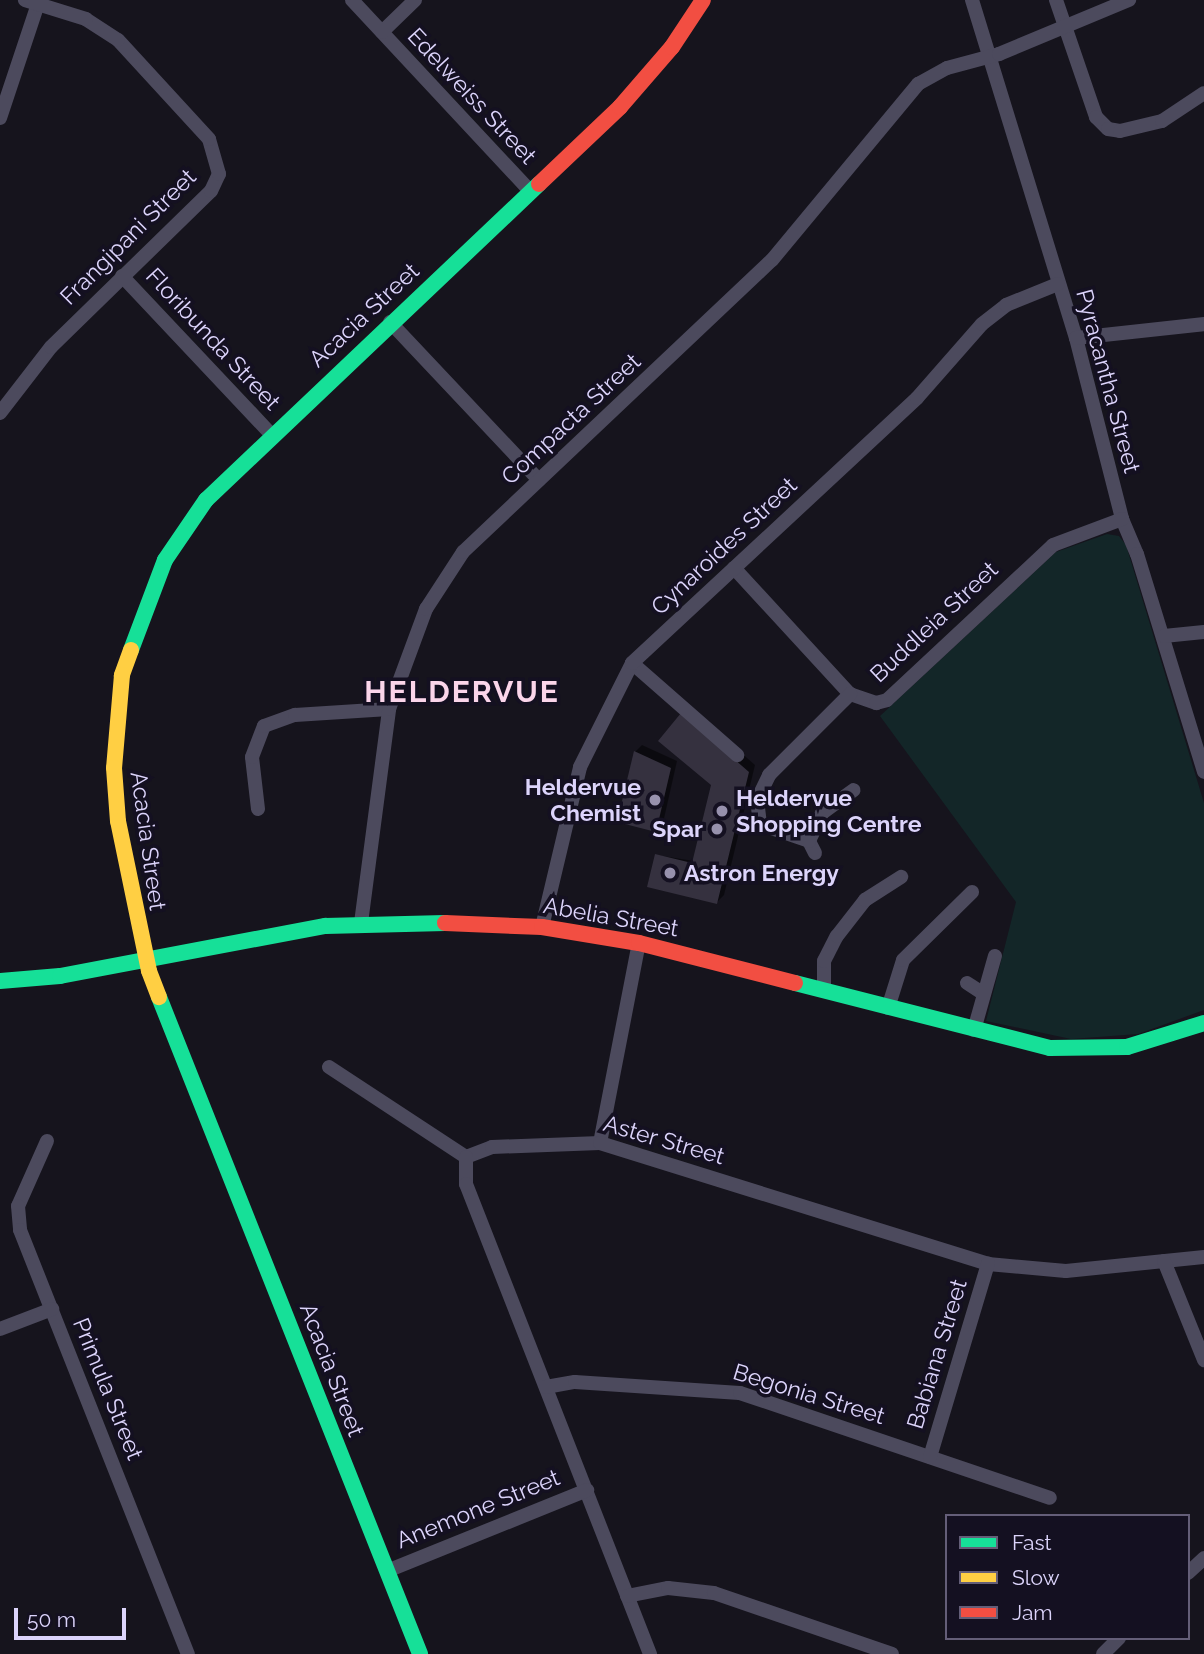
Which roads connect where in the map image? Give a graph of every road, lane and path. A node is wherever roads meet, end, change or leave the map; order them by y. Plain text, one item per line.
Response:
1 (352, 0) edge
2 (415, 0) edge
3 (703, 0) edge
4 (972, 0) edge
5 (1056, 0) edge
6 (1129, 0) edge
7 (32, 2) edge
8 (1066, 27) junction
9 (382, 32) junction
10 (989, 57) junction
11 (1204, 93) edge
12 (0, 118) edge
13 (530, 191) junction
14 (122, 276) junction
15 (1058, 284) junction
16 (390, 322) junction
17 (1204, 324) edge
18 (1076, 338) junction
19 (0, 413) edge
20 (271, 434) junction
21 (539, 480) junction
22 (1122, 519) junction
23 (734, 568) junction
24 (1204, 632) edge
25 (1164, 636) junction
26 (632, 663) junction
27 (850, 694) junction
28 (389, 709) junction
29 (737, 755) dead end
30 (1204, 772) edge
31 (854, 790) dead end
32 (258, 809) dead end
33 (901, 877) dead end
34 (972, 892) dead end
35 (361, 923) junction
36 (542, 927) junction
37 (639, 943) junction
38 (995, 956) dead end
39 (145, 958) junction
40 (0, 981) edge
41 (967, 982) dead end
42 (824, 990) junction
43 (984, 994) junction
44 (888, 1007) junction
45 (1204, 1023) edge
46 (974, 1030) junction
47 (329, 1067) dead end
48 (47, 1141) dead end
49 (600, 1143) junction
50 (466, 1157) junction
51 (1204, 1257) edge
52 (1164, 1261) junction
53 (988, 1264) junction
54 (52, 1309) junction
55 (0, 1329) edge
56 (1204, 1360) edge
57 (546, 1387) junction
58 (930, 1457) junction
59 (587, 1490) junction
60 (1050, 1498) dead end
61 (1204, 1558) edge
62 (387, 1571) junction
63 (1190, 1571) edge
64 (627, 1596) junction
65 (1117, 1640) edge
66 (188, 1654) edge
67 (420, 1654) edge
68 (650, 1654) edge
69 (892, 1654) edge
70 (1104, 1654) edge

1 - 9 street, Edelweiss Street
2 - 9 street
3 - 13 street, Acacia Street
4 - 10 street, Pyracantha Street
5 - 8 street
6 - 8 street, Compacta Street
7 - 12 street
7 - 14 street, Frangipani Street
8 - 10 street, Compacta Street
8 - 11 street
9 - 13 street, Edelweiss Street
10 - 15 street, Pyracantha Street
10 - 21 street, Compacta Street
13 - 16 street, Acacia Street
14 - 19 street, Frangipani Street
14 - 20 street, Floribunda Street
15 - 18 street, Pyracantha Street
15 - 23 street, Cynaroides Street
16 - 20 street, Acacia Street
16 - 21 street
17 - 18 street
18 - 22 street, Pyracantha Street
20 - 39 street, Acacia Street
21 - 28 street, Compacta Street
22 - 25 street, Pyracantha Street
22 - 27 street, Buddleia Street
23 - 26 street, Cynaroides Street
23 - 27 street, Buddleia Street
24 - 25 street
25 - 30 street, Pyracantha Street
26 - 29 street
26 - 36 street, Cynaroides Street
27 - 31 street
28 - 32 street
28 - 35 street, Compacta Street
33 - 42 street
34 - 44 street
35 - 36 street, Abelia Street
35 - 39 street, Abelia Street
36 - 37 street, Abelia Street
37 - 42 street, Abelia Street
37 - 49 street
38 - 43 street
39 - 40 street, Abelia Street
39 - 62 street, Acacia Street
41 - 43 street
42 - 44 street, Abelia Street
43 - 46 street
44 - 46 street, Abelia Street
45 - 46 street, Abelia Street
47 - 50 street
48 - 54 street, Primula Street
49 - 50 street, Aster Street
49 - 53 street, Aster Street
50 - 57 street
51 - 52 street, Aster Street
52 - 53 street, Aster Street
52 - 56 street
53 - 58 street, Babiana Street
54 - 55 street
54 - 66 street, Primula Street
57 - 58 street, Begonia Street
57 - 59 street
58 - 60 street, Begonia Street
59 - 62 street, Anemone Street
59 - 64 street
61 - 63 street
62 - 67 street, Acacia Street
64 - 68 street
64 - 69 street
65 - 70 street

